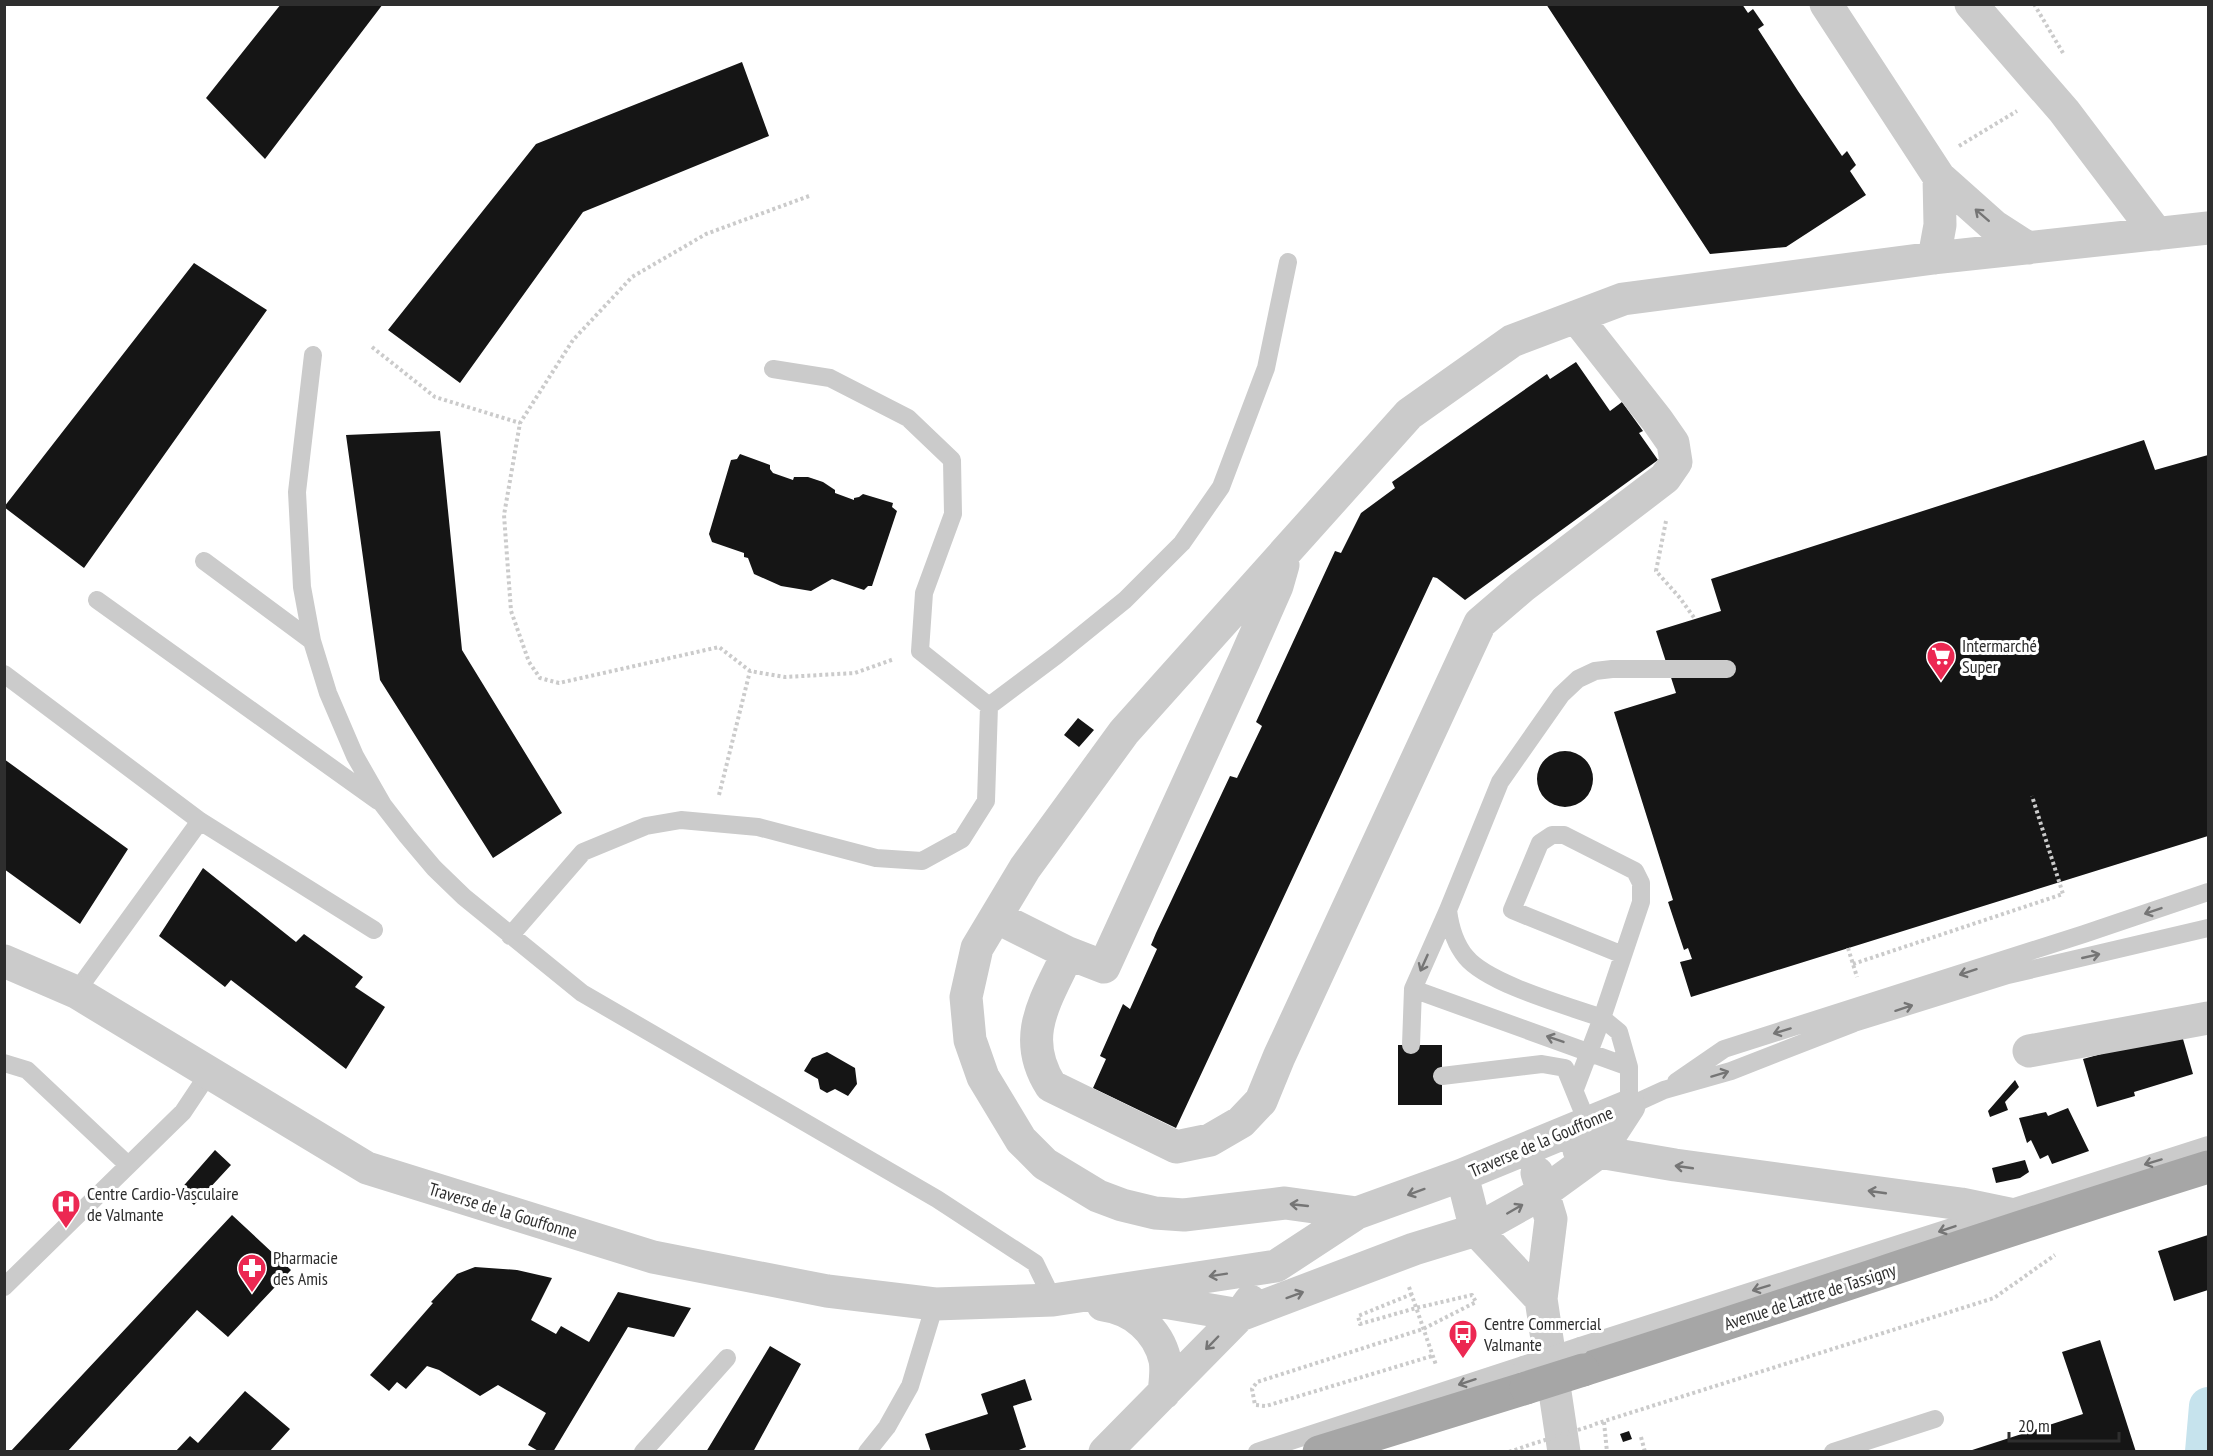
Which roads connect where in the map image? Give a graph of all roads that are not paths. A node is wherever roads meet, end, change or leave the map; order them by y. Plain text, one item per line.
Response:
1 (1826, 4) edge
2 (1971, 4) edge
3 (1941, 164) junction
4 (2208, 228) edge
5 (2157, 234) junction
6 (2028, 248) junction
7 (1934, 258) junction
8 (1288, 262) dead end
9 (1576, 317) junction
10 (313, 355) dead end
11 (772, 369) dead end
12 (1289, 548) junction
13 (204, 561) dead end
14 (97, 600) dead end
15 (312, 641) junction
16 (1727, 669) dead end
17 (4, 674) edge
18 (989, 705) junction
19 (383, 805) junction
20 (200, 821) junction
21 (2208, 892) edge
22 (1448, 910) junction
23 (996, 917) junction
24 (2208, 928) edge
25 (374, 930) dead end
26 (510, 936) junction
27 (1068, 953) junction
28 (1623, 955) junction
29 (4, 961) edge
30 (1413, 989) junction
31 (76, 992) junction
32 (1602, 1018) junction
33 (2208, 1018) edge
34 (1411, 1045) dead end
35 (1589, 1051) junction
36 (2029, 1051) dead end
37 (4, 1063) edge
38 (1629, 1067) junction
39 (209, 1073) junction
40 (1442, 1076) dead end
41 (1575, 1089) junction
42 (1664, 1090) junction
43 (1629, 1106) junction
44 (1587, 1122) junction
45 (2208, 1145) edge
46 (1529, 1147) junction
47 (1599, 1152) junction
48 (128, 1165) junction
49 (2208, 1167) edge
50 (1462, 1174) junction
51 (1544, 1192) junction
52 (1238, 1207) junction
53 (2000, 1211) junction
54 (1357, 1213) junction
55 (2038, 1220) junction
56 (1476, 1230) junction
57 (1304, 1247) junction
58 (1276, 1266) junction
59 (4, 1287) edge
60 (1103, 1292) junction
61 (1541, 1299) junction
62 (1053, 1300) junction
63 (935, 1304) junction
64 (1240, 1315) junction
65 (727, 1358) dead end
66 (1582, 1358) junction
67 (1524, 1376) junction
68 (1164, 1393) junction
69 (1935, 1419) dead end
70 (1410, 1423) junction
71 (643, 1452) edge
72 (867, 1452) edge
73 (1105, 1452) edge
74 (1257, 1452) edge
75 (1319, 1452) edge
76 (1357, 1452) edge
77 (1564, 1452) edge
78 (1833, 1452) edge

1 - 3 street
2 - 5 street
6 -> 3 street
3 - 7 street
4 - 5 street
5 - 6 street
6 - 7 street
7 - 9 street
8 - 18 lane
9 - 12 street
9 - 27 street
10 - 15 lane
11 - 18 lane
12 - 23 street
12 - 27 street
13 - 15 lane
14 - 19 lane
15 - 19 lane
16 - 22 lane
17 - 20 lane
18 - 26 lane
19 - 26 lane
20 - 25 lane
20 - 31 lane
21 -> 42 lane
22 -> 30 lane
22 - 32 lane
23 - 27 street
23 - 52 street
42 -> 24 lane
26 - 62 lane
28 - 28 lane
28 - 32 lane
29 - 31 street, Traverse de la Gouffonne
30 - 34 lane
35 -> 30 lane
31 - 39 street, Traverse de la Gouffonne
32 - 35 lane
32 - 38 lane
33 - 36 street
35 - 38 lane
35 - 41 lane
37 - 48 lane
38 - 43 lane
39 - 48 lane
39 - 63 street, Traverse de la Gouffonne
40 - 41 lane
41 - 44 lane
42 - 43 lane
43 - 44 street, Traverse de la Gouffonne
43 - 47 street, Traverse de la Gouffonne
44 - 46 street, Traverse de la Gouffonne
45 -> 53 lane
46 - 47 street
46 - 50 street, Traverse de la Gouffonne
46 - 51 street
47 - 51 street, Traverse de la Gouffonne
53 -> 47 street
48 - 59 lane
49 - 55 main road, Avenue de Lattre de Tassigny
50 -> 54 street, Traverse de la Gouffonne
50 - 56 street
56 -> 51 street, Traverse de la Gouffonne
51 - 61 street
54 -> 52 street
52 - 57 street
53 - 55 street
53 -> 66 lane
54 - 57 street, Traverse de la Gouffonne
55 - 66 main road, Avenue de Lattre de Tassigny
56 - 61 street
64 -> 56 street, Traverse de la Gouffonne
57 - 58 street, Traverse de la Gouffonne
58 -> 60 street, Traverse de la Gouffonne
58 - 64 street
60 - 62 street, Traverse de la Gouffonne
60 - 64 street, Traverse de la Gouffonne
61 - 77 street
62 - 63 street, Traverse de la Gouffonne
62 - 68 street, Traverse de la Gouffonne
63 - 72 lane
64 -> 68 street
65 - 71 lane
66 - 67 main road, Avenue de Lattre de Tassigny, bridge
67 - 70 main road, Avenue de Lattre de Tassigny
67 -> 74 lane
68 - 73 street
69 - 78 lane
70 - 75 main road, Avenue de Lattre de Tassigny
70 - 76 main road, Avenue de Lattre de Tassigny

